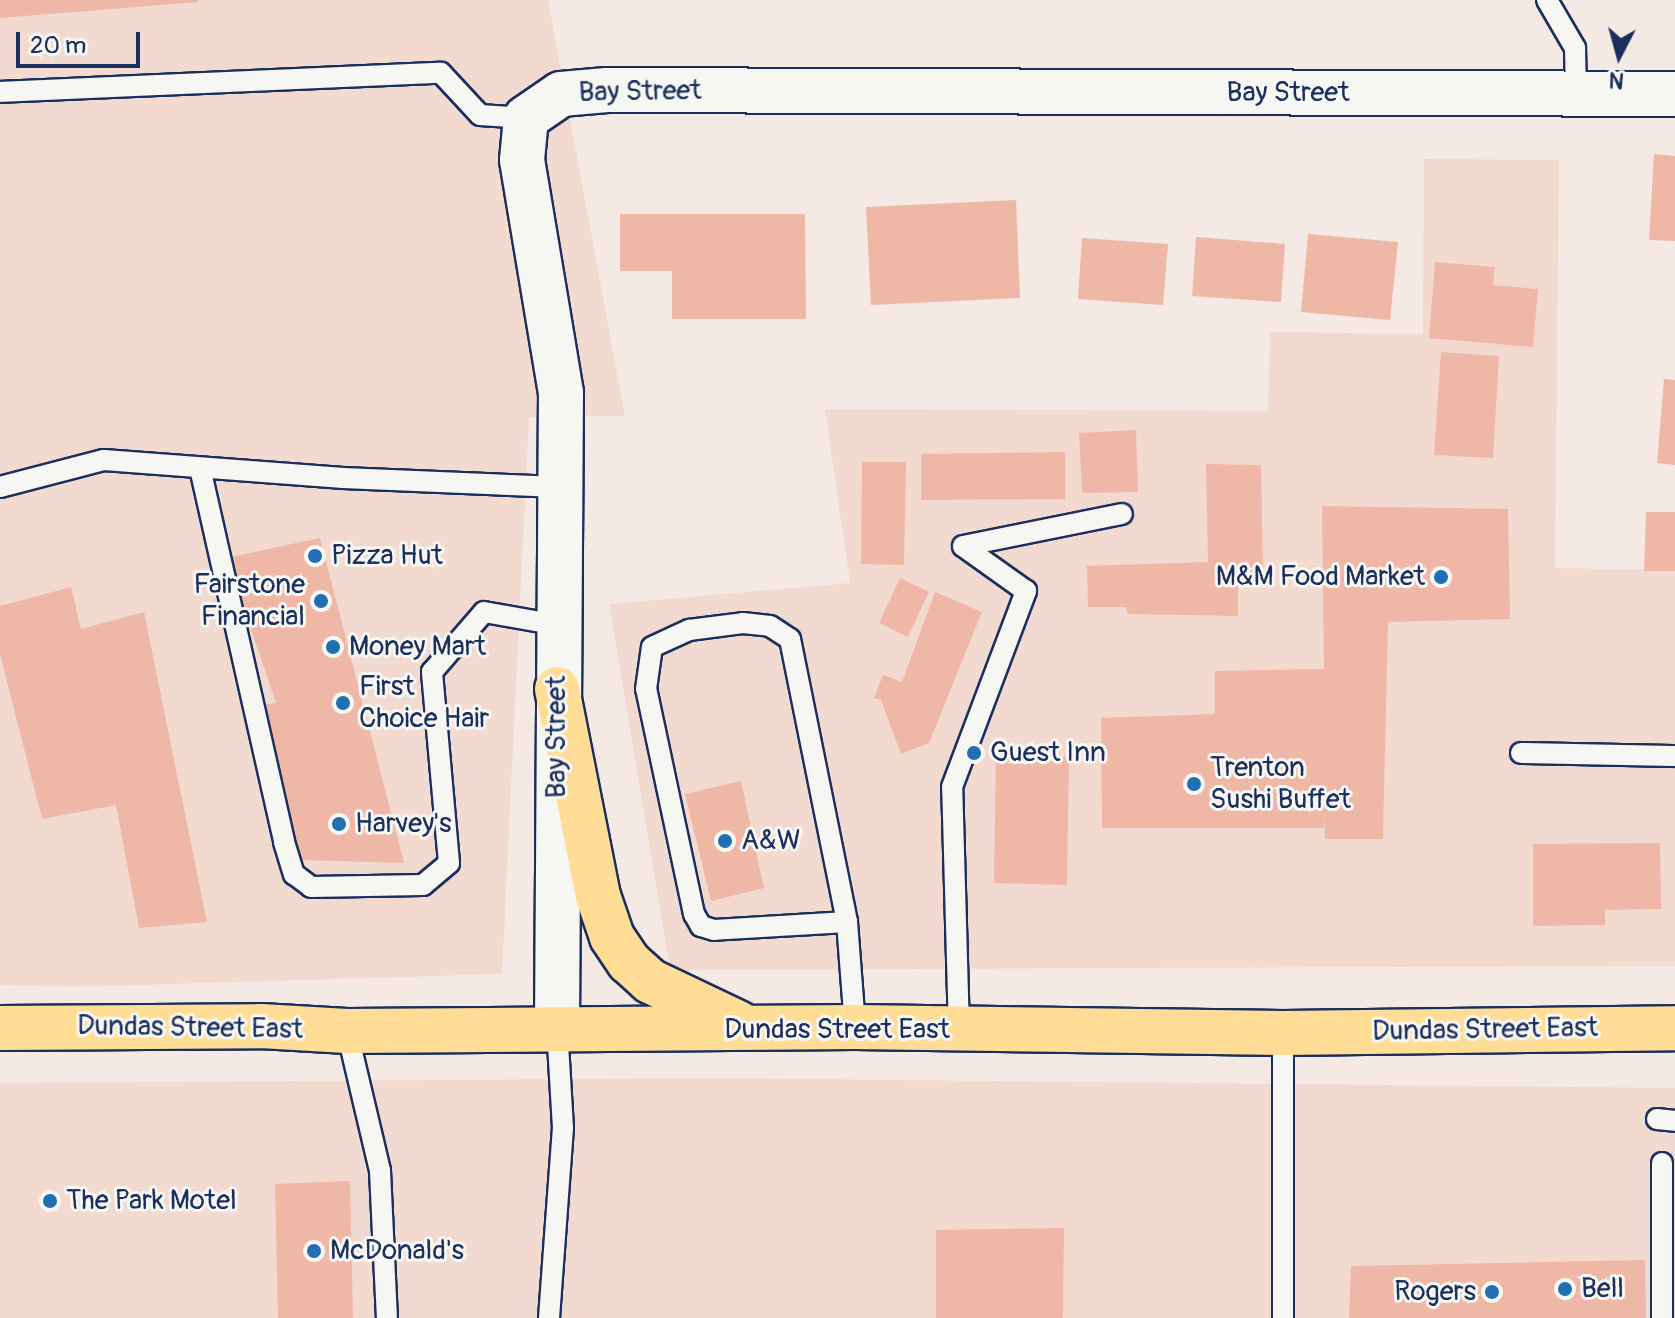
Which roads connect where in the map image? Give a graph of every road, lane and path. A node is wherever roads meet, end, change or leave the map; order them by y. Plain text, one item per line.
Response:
1 (1547, 0) edge
2 (0, 92) edge
3 (1576, 93) junction
4 (1675, 94) edge
5 (526, 118) junction
6 (200, 468) junction
7 (0, 487) edge
8 (559, 487) junction
9 (1122, 514) dead end
10 (558, 625) junction
11 (557, 689) junction
12 (1521, 753) dead end
13 (1675, 756) edge
14 (847, 922) junction
15 (557, 1027) junction
16 (855, 1027) junction
17 (0, 1028) edge
18 (1675, 1028) edge
19 (751, 1030) junction
20 (347, 1031) junction
21 (959, 1031) junction
22 (1283, 1033) junction
23 (1662, 1163) dead end
24 (387, 1318) edge
25 (549, 1318) edge
26 (1283, 1318) edge
27 (1662, 1318) edge

1 - 3 lane
2 - 5 lane
3 - 4 street, Bay Street
3 - 5 street, Bay Street
5 - 8 street, Bay Street
6 - 7 lane
6 - 8 lane
6 - 10 lane
8 - 10 street, Bay Street
9 - 21 lane
10 - 11 street, Bay Street
11 - 15 street, Bay Street
11 - 19 main road
12 - 13 lane
14 - 14 lane
14 - 16 lane
15 - 19 main road, Dundas Street East
15 - 20 main road, Dundas Street East
15 - 25 lane
16 - 19 main road, Dundas Street East
16 - 21 main road, Dundas Street East
17 - 20 main road, Dundas Street East
18 - 22 main road, Dundas Street East
20 - 24 lane
21 - 22 main road, Dundas Street East
22 - 26 lane
23 - 27 lane

